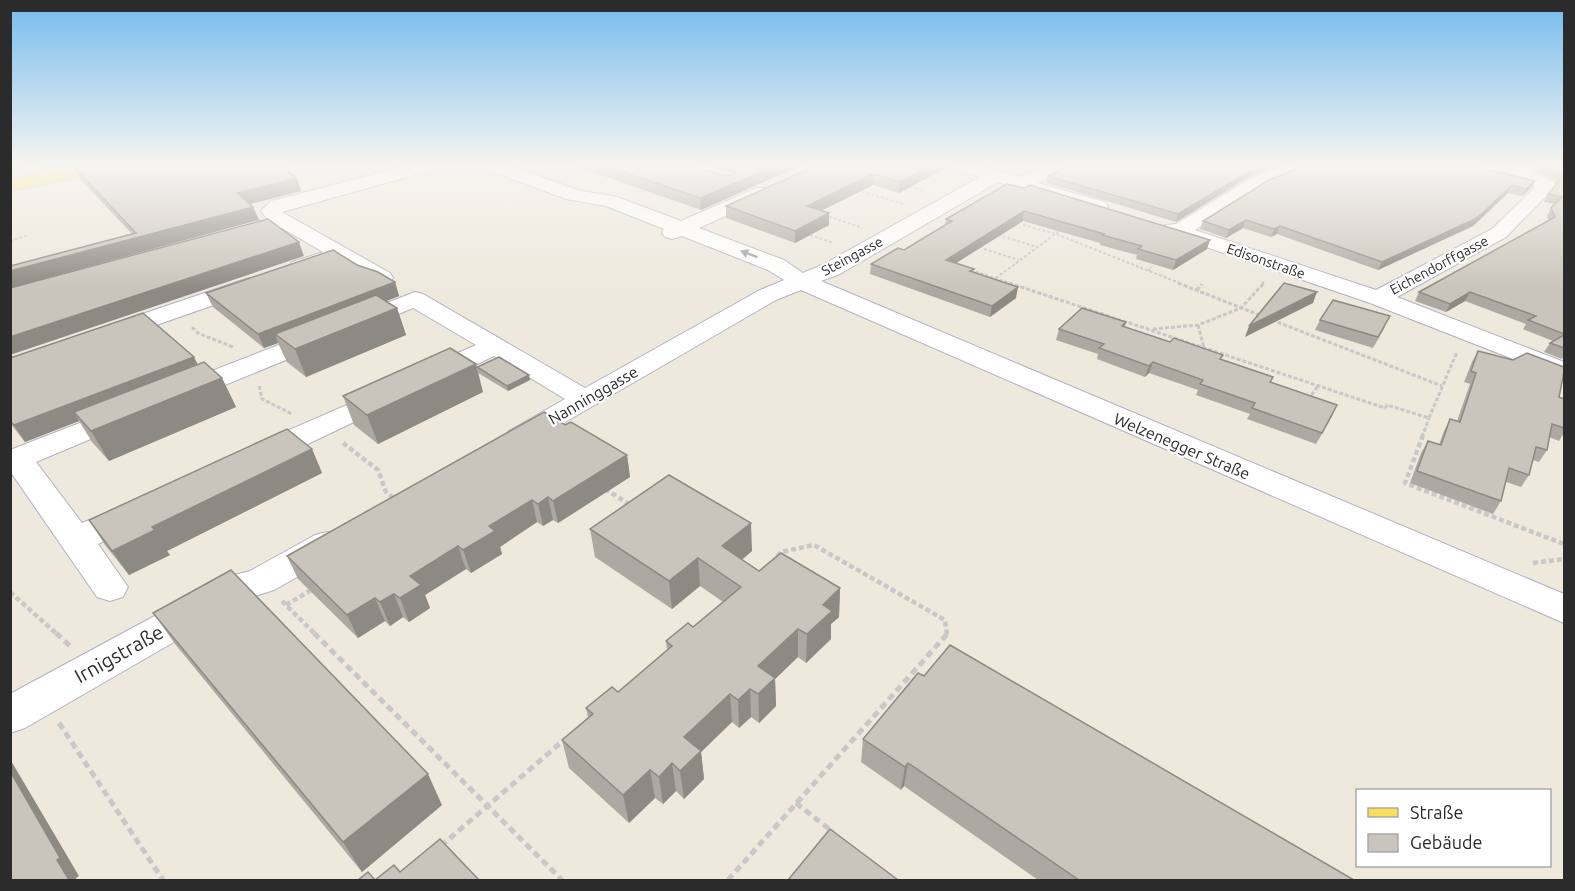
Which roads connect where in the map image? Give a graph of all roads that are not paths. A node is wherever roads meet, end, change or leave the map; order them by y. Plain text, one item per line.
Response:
1 (275, 208) edge
2 (584, 208) edge
3 (628, 208) edge
4 (719, 208) edge
5 (940, 208) edge
6 (1104, 208) edge
7 (1216, 208) edge
8 (1525, 208) edge
9 (1109, 209) edge
10 (285, 221) junction
11 (1149, 222) edge
12 (682, 228) junction
13 (1179, 231) junction
14 (662, 238) junction
15 (220, 239) edge
16 (340, 253) junction
17 (382, 278) edge
18 (801, 281) junction
19 (1378, 298) junction
20 (95, 338) edge
21 (495, 346) junction
22 (1564, 371) edge
23 (585, 399) junction
24 (492, 452) edge
25 (234, 467) edge
26 (160, 501) edge
27 (351, 531) edge
28 (76, 540) junction
29 (110, 586) dead end
30 (1564, 609) edge
31 (26, 706) edge

1 - 10 street
2 - 14 street, Welzenegger Straße
3 - 12 street, Welzenegger Straße
4 - 12 street
5 - 18 street, Steingasse
6 - 9 street
7 - 13 street
8 - 19 street, Eichendorffgasse
10 - 15 street
10 - 16 street
11 - 13 street, Edisonstraße
12 - 14 street
18 -> 12 street, Welzenegger Straße
13 - 19 street, Edisonstraße
14 - 18 street, Welzenegger Straße
16 - 17 street
16 - 20 street
18 - 23 street, Nanninggasse
18 - 30 street, Welzenegger Straße
19 - 22 street, Edisonstraße
21 - 23 street
21 - 25 street
21 - 28 street
23 - 24 street, Nanninggasse
26 - 28 street
27 - 31 street, Irnigstraße
28 - 29 street

